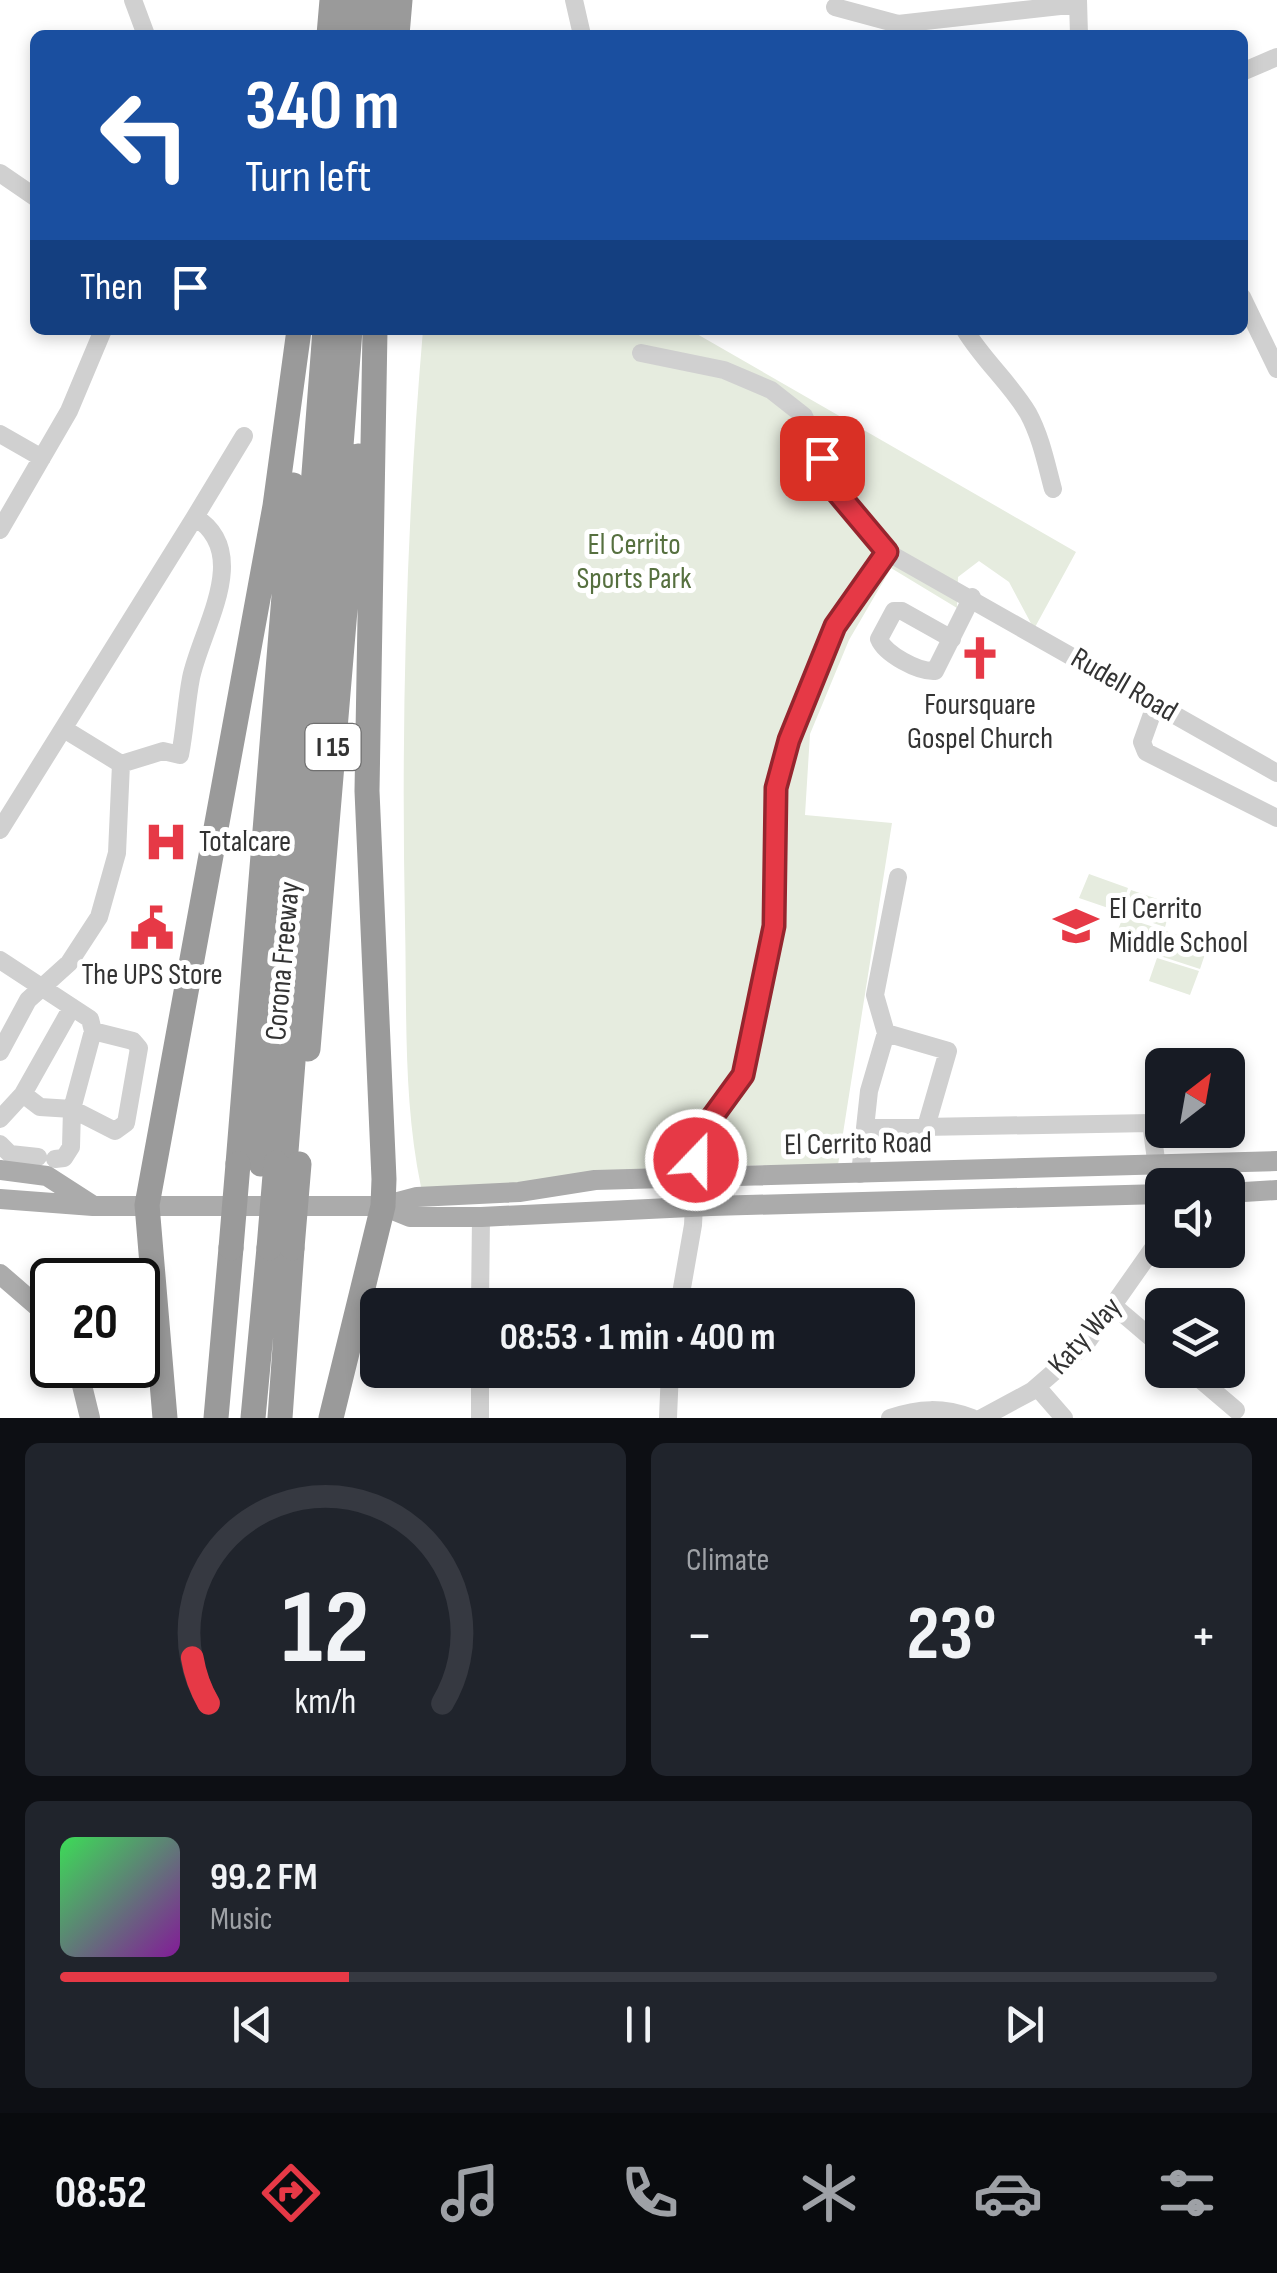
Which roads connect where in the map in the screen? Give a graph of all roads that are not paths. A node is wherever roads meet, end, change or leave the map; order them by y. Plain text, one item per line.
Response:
1 (133, 0) edge
2 (332, 0) edge
3 (354, 0) edge
4 (379, 0) edge
5 (400, 0) edge
6 (574, 0) edge
7 (1078, 2) edge
8 (834, 7) dead end
9 (144, 30) edge
10 (329, 30) edge
11 (351, 30) edge
12 (376, 30) edge
13 (397, 30) edge
14 (581, 30) edge
15 (1079, 30) edge
16 (1277, 57) edge
17 (1248, 69) edge
18 (0, 173) edge
19 (30, 194) edge
20 (1248, 309) edge
21 (101, 335) edge
22 (301, 335) edge
23 (302, 335) edge
24 (326, 335) edge
25 (350, 335) edge
26 (371, 335) edge
27 (372, 335) edge
28 (969, 335) edge
29 (641, 353) dead end
30 (1277, 369) edge
31 (808, 426) junction
32 (0, 434) edge
33 (844, 434) dead end
34 (244, 436) dead end
35 (42, 458) junction
36 (1052, 490) dead end
37 (195, 516) junction
38 (0, 530) edge
39 (887, 552) junction
40 (972, 597) junction
41 (952, 639) dead end
42 (300, 640) junction
43 (1156, 703) junction
44 (64, 729) junction
45 (121, 764) junction
46 (1277, 773) edge
47 (1276, 814) edge
48 (0, 830) edge
49 (898, 877) dead end
50 (257, 932) junction
51 (0, 960) edge
52 (43, 987) junction
53 (72, 1008) junction
54 (94, 1031) junction
55 (886, 1032) junction
56 (0, 1052) edge
57 (23, 1094) junction
58 (72, 1109) junction
59 (0, 1119) edge
60 (926, 1127) junction
61 (868, 1128) junction
62 (0, 1144) edge
63 (1277, 1161) edge
64 (272, 1164) junction
65 (1156, 1167) junction
66 (0, 1170) edge
67 (860, 1174) junction
68 (695, 1177) junction
69 (1277, 1190) edge
70 (1245, 1192) edge
71 (1145, 1194) edge
72 (0, 1199) edge
73 (147, 1205) junction
74 (94, 1206) junction
75 (383, 1206) junction
76 (695, 1206) junction
77 (480, 1217) junction
78 (265, 1248) junction
79 (1145, 1261) edge
80 (0, 1274) edge
81 (480, 1288) edge
82 (682, 1288) edge
83 (30, 1300) edge
84 (1115, 1307) junction
85 (1145, 1333) edge
86 (83, 1388) edge
87 (480, 1388) edge
88 (669, 1388) edge
89 (1037, 1388) junction
90 (1210, 1388) edge
91 (1236, 1410) dead end
92 (90, 1418) edge
93 (165, 1418) edge
94 (216, 1418) edge
95 (238, 1418) edge
96 (254, 1418) edge
97 (264, 1418) edge
98 (280, 1418) edge
99 (330, 1418) edge
100 (480, 1418) edge
101 (668, 1418) edge
102 (890, 1418) edge
103 (972, 1418) edge
104 (982, 1418) edge
105 (1064, 1418) edge

1 - 9 street
2 - 10 highway
3 - 11 highway
4 - 12 highway
5 - 13 highway
6 - 14 street
7 - 8 street
7 - 15 street
16 - 17 street
18 - 19 street
20 - 30 street
21 - 35 street
22 - 73 highway
23 - 50 highway, Corona Freeway / I 15
24 - 42 highway
25 - 64 highway
26 - 64 highway, Corona Freeway / I 15
27 - 75 highway
28 - 36 street
29 - 31 street
31 - 33 street
31 - 39 street, Rudell Road
32 - 35 street
34 - 37 street
35 - 38 street
37 - 44 street
37 - 45 street
39 - 40 street, Rudell Road
39 - 68 street
40 - 41 street
40 - 43 street, Rudell Road
42 - 50 highway
42 - 64 highway
43 - 46 street, Rudell Road
43 - 47 street
44 - 45 street
44 - 48 street
45 - 52 street
49 - 55 street
50 - 64 highway, Corona Freeway / I 15
51 - 52 street
52 - 53 street
52 - 56 street
53 - 54 street
53 - 57 street
54 - 58 street
54 - 58 street
55 - 60 street
55 - 61 street
57 - 58 street
57 - 59 street
58 - 62 street
60 - 61 street
60 - 65 street, Katy Way
61 - 67 street
63 - 65 main road, El Cerrito Road
64 - 78 highway, Corona Freeway / I 15, bridge
64 - 78 highway, Corona Freeway / I 15, bridge
65 - 67 main road, El Cerrito Road
66 - 74 main road
67 - 68 main road, El Cerrito Road
68 - 75 main road, El Cerrito Road
68 - 76 street
69 - 70 main road
71 - 76 main road, El Cerrito Road
72 - 74 main road, El Cerrito Road
73 - 74 main road, El Cerrito Road
73 - 75 main road, El Cerrito Road
73 - 93 highway
75 - 77 main road, El Cerrito Road
75 - 99 highway
76 - 77 main road, El Cerrito Road
76 - 82 street
77 - 81 street
78 - 94 highway, Corona Freeway / I 15
78 - 95 highway
78 - 96 highway
78 - 97 highway
78 - 98 highway, Corona Freeway / I 15
79 - 84 street, Katy Way
80 - 83 main road
84 - 85 street
84 - 89 street, Katy Way
86 - 92 main road
87 - 100 street
88 - 101 street
89 - 104 street, Katy Way
89 - 105 street
90 - 91 street
102 - 103 street

